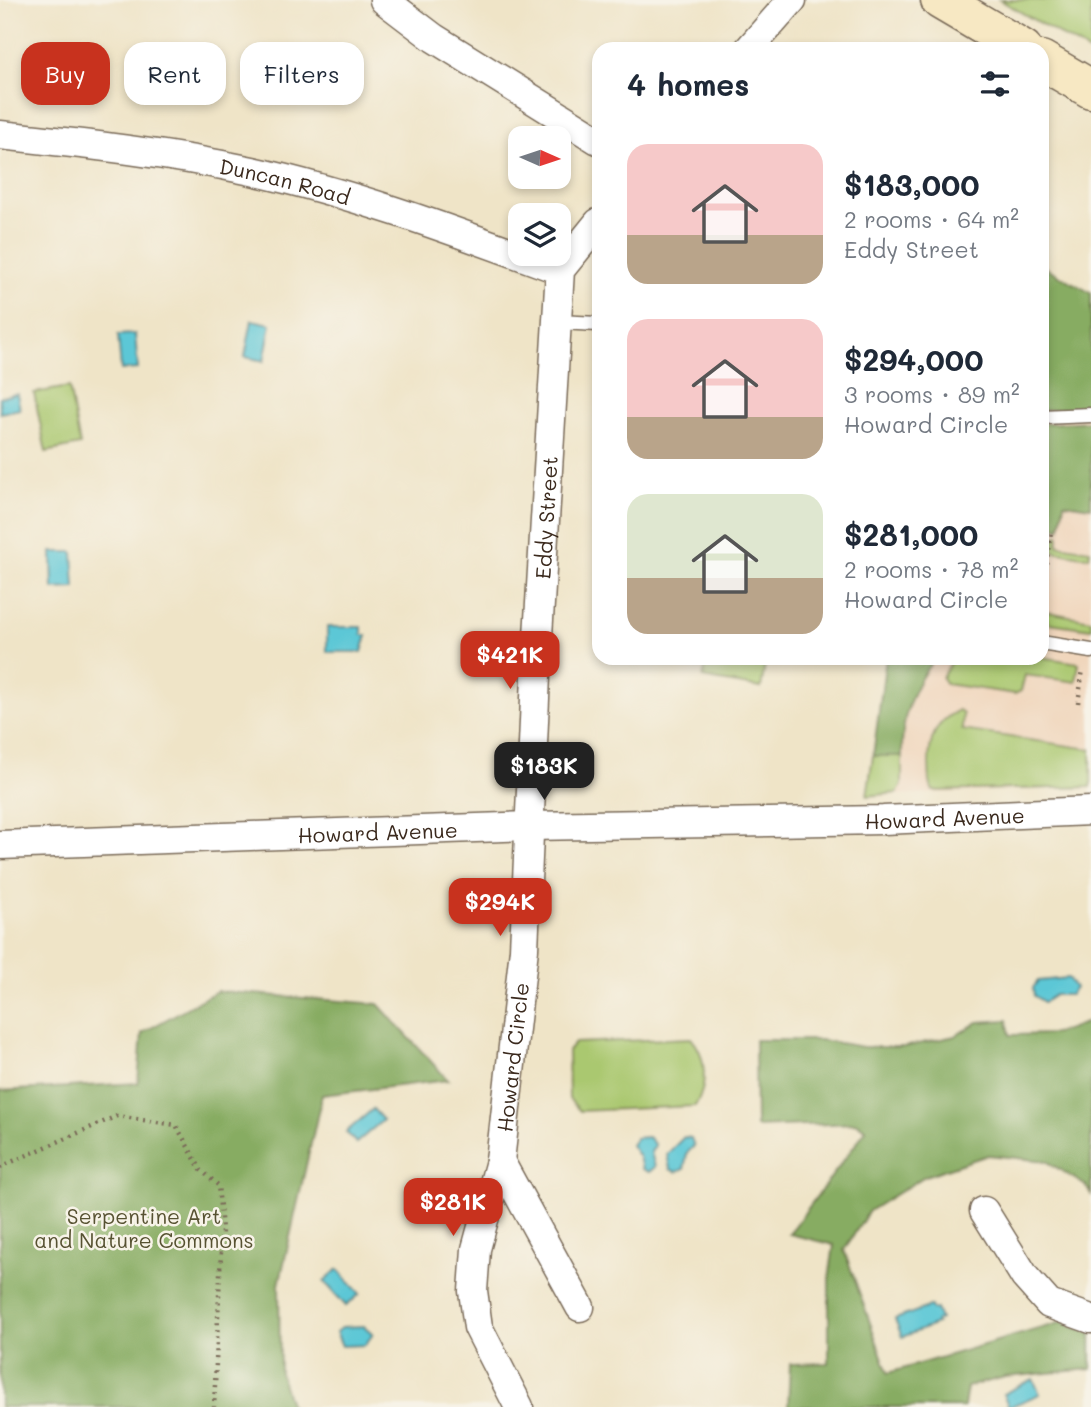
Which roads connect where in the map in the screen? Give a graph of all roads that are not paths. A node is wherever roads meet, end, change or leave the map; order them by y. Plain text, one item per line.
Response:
1 (384, 0) edge
2 (792, 0) edge
3 (940, 0) edge
4 (755, 42) edge
5 (1011, 42) edge
6 (1049, 65) edge
7 (1091, 89) edge
8 (0, 135) edge
9 (592, 136) edge
10 (592, 230) edge
11 (559, 270) junction
12 (558, 322) junction
13 (592, 324) edge
14 (1091, 415) edge
15 (1049, 416) edge
16 (1049, 644) edge
17 (1091, 651) edge
18 (1091, 811) edge
19 (529, 826) junction
20 (0, 845) edge
21 (500, 1161) junction
22 (984, 1211) dead end
23 (580, 1307) dead end
24 (1091, 1319) edge
25 (519, 1407) edge

1 - 9 street
2 - 4 street
3 - 5 main road
6 - 7 main road
8 - 11 street, Duncan Road
10 - 11 street
11 - 12 street, Eddy Street
12 - 13 lane
12 - 19 street, Eddy Street
14 - 15 lane
16 - 17 lane
18 - 19 street, Howard Avenue
19 - 20 street, Howard Avenue
19 - 21 street, Howard Circle
21 - 23 street, Howard Circle
21 - 25 street, Howard Circle
22 - 24 street

